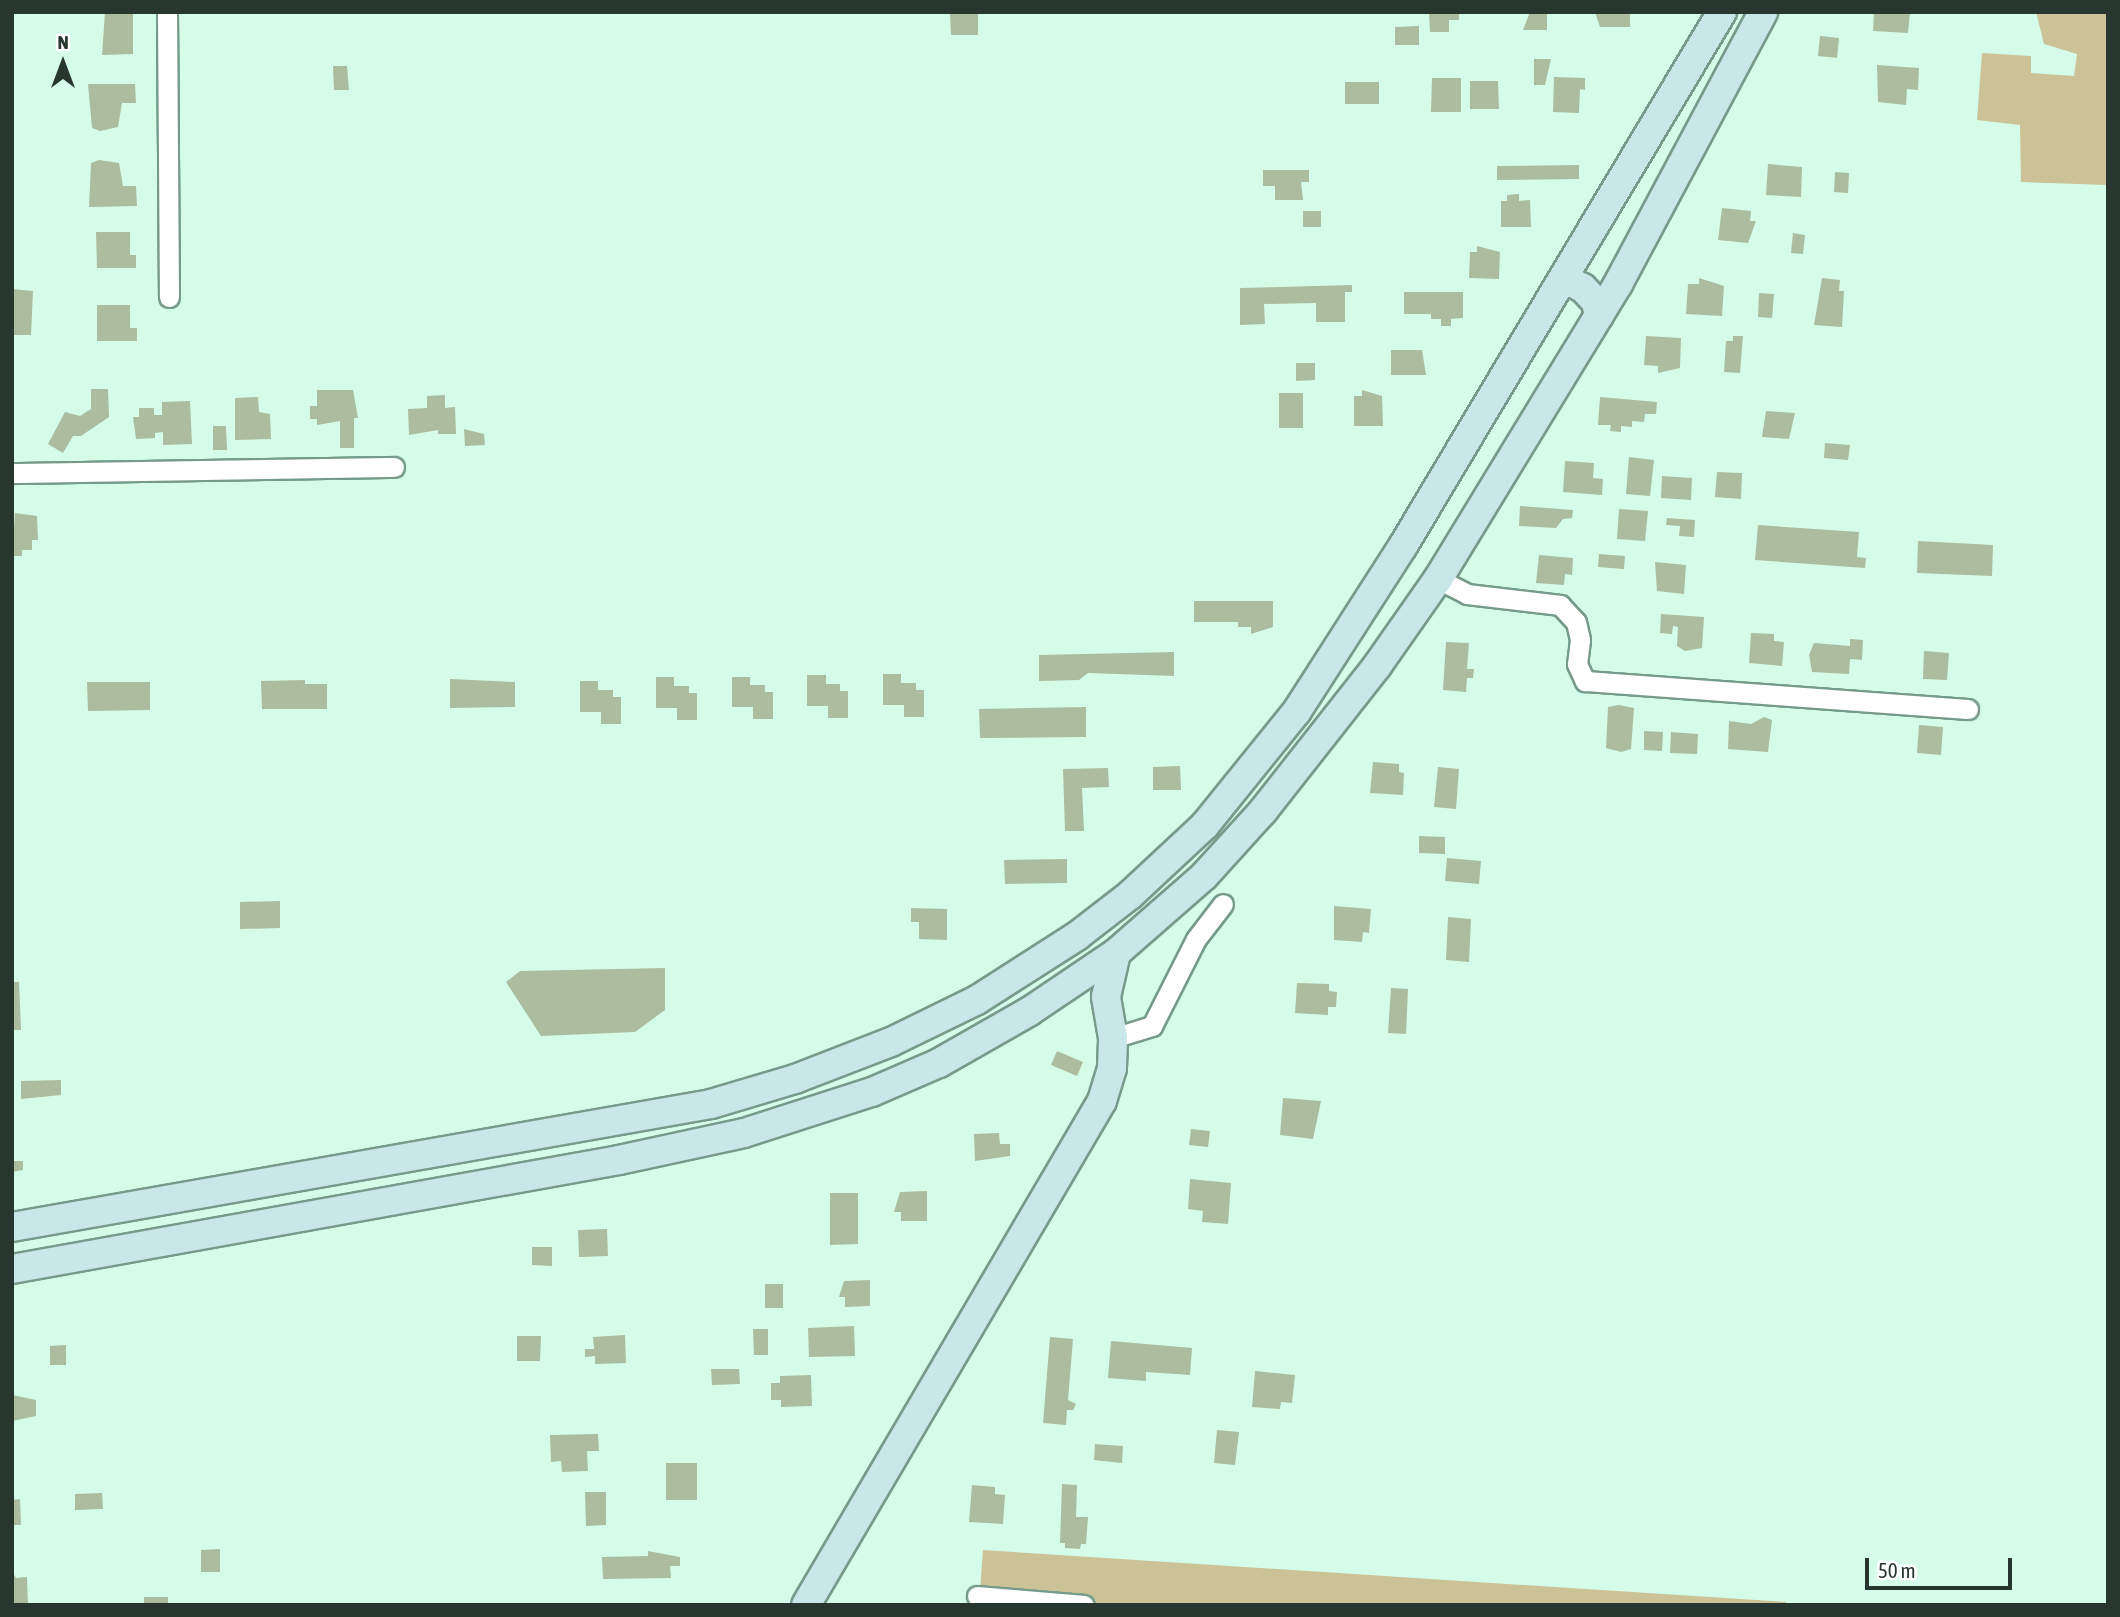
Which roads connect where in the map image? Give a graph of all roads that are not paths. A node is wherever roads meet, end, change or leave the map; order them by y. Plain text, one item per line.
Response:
1 (167, 12) edge
2 (1722, 12) edge
3 (1763, 12) edge
4 (1559, 285) junction
5 (169, 297) dead end
6 (1599, 316) junction
7 (394, 467) dead end
8 (12, 472) edge
9 (1403, 545) junction
10 (1438, 579) junction
11 (1968, 709) dead end
12 (1223, 904) dead end
13 (1077, 936) junction
14 (1116, 953) junction
15 (1077, 980) junction
16 (1105, 1011) junction
17 (1113, 1038) junction
18 (12, 1227) edge
19 (12, 1269) edge
20 (977, 1595) dead end
21 (806, 1605) edge
22 (1084, 1605) edge

1 - 5 street
2 - 4 main road
3 - 6 main road
4 - 6 main road
4 - 9 main road
6 - 10 main road
7 - 8 street
9 - 10 main road
9 - 13 main road
10 - 11 street
10 - 14 main road
12 - 17 street
13 - 15 main road
13 - 18 main road
14 - 15 main road
14 - 16 main road
15 - 16 main road
15 - 19 main road
16 - 17 main road
17 - 21 main road
20 - 22 street

